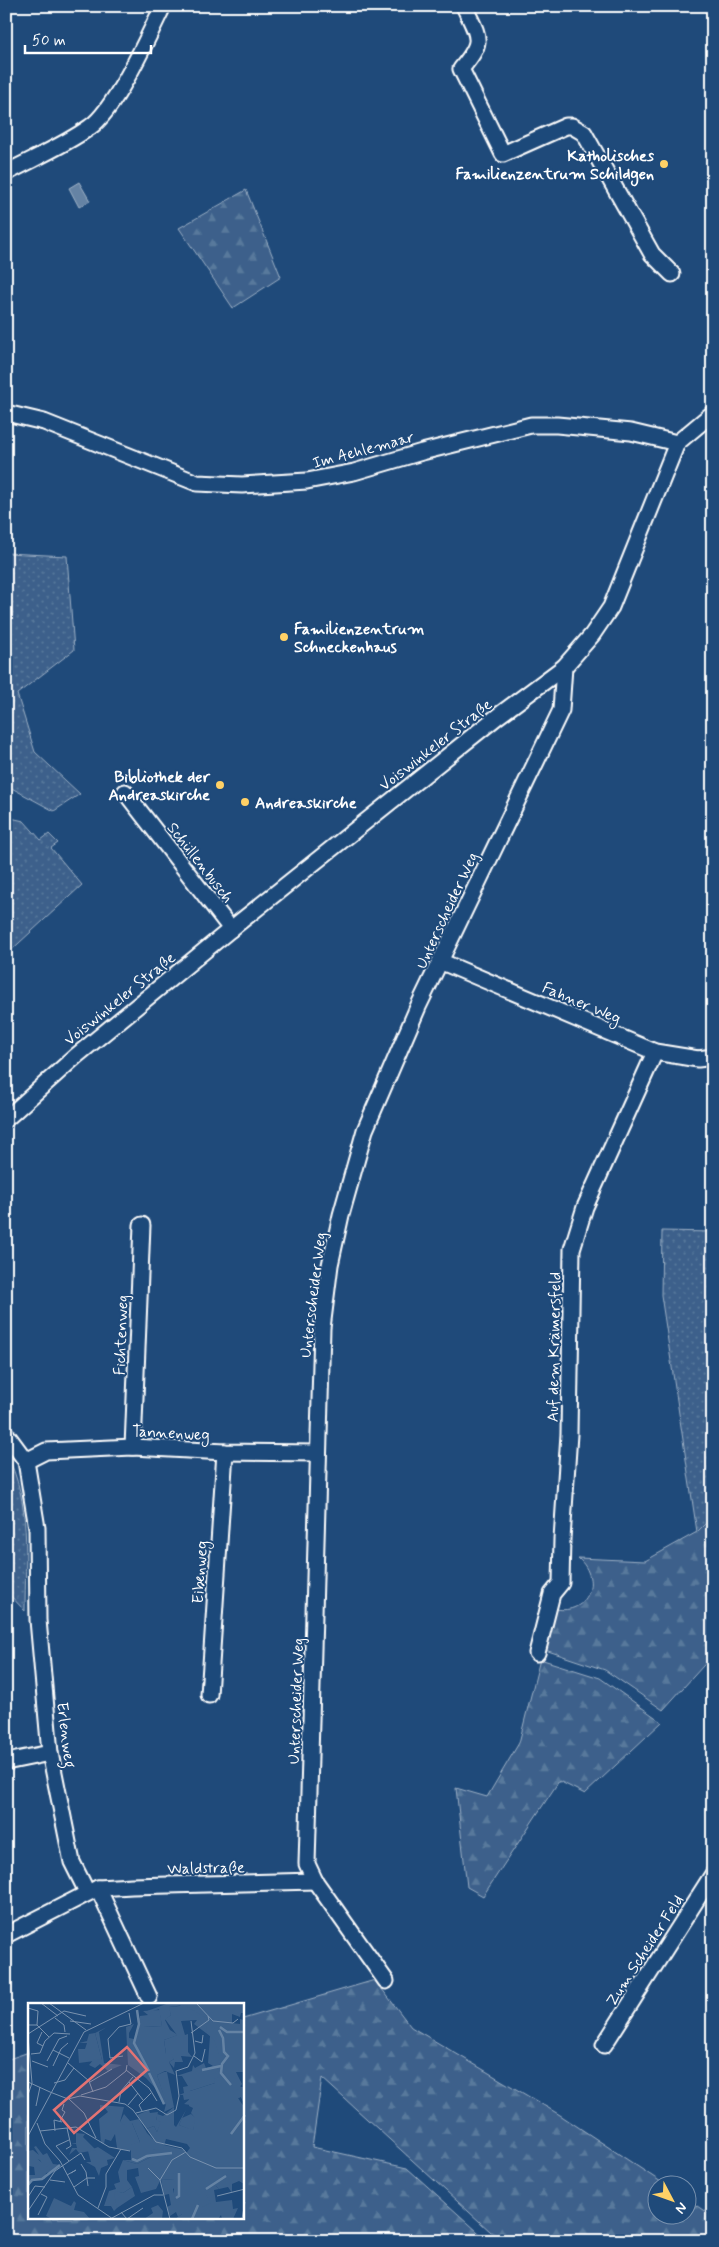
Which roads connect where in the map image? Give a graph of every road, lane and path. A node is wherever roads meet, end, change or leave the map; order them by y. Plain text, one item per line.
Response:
1 (163, 6) edge
2 (464, 6) edge
3 (6, 172) edge
4 (672, 274) dead end
5 (6, 413) edge
6 (713, 413) edge
7 (677, 443) junction
8 (564, 667) junction
9 (125, 792) dead end
10 (230, 929) junction
11 (442, 962) junction
12 (655, 1052) junction
13 (713, 1057) edge
14 (6, 1119) edge
15 (142, 1225) dead end
16 (6, 1434) edge
17 (133, 1447) junction
18 (225, 1452) junction
19 (318, 1453) junction
20 (26, 1461) junction
21 (536, 1653) dead end
22 (209, 1694) dead end
23 (50, 1753) junction
24 (6, 1762) edge
25 (713, 1874) edge
26 (316, 1881) junction
27 (92, 1890) junction
28 (6, 1935) edge
29 (386, 1981) dead end
30 (149, 1997) dead end
31 (604, 2044) dead end

1 - 3 street
2 - 4 street
5 - 7 street, Im Aehlemaar
6 - 7 street, Voiswinkeler Straße
7 - 8 street, Voiswinkeler Straße
8 - 10 street, Voiswinkeler Straße
8 - 11 street, Unterscheider Weg
9 - 10 street, Schüllenbusch
10 - 14 street, Voiswinkeler Straße
11 - 12 street, Fahner Weg
11 - 19 street, Unterscheider Weg
12 - 13 street, Fahner Weg
12 - 21 street, Auf dem Krämersfeld
15 - 17 street, Fichtenweg
16 - 20 street, Erlenweg
17 - 18 street, Tannenweg
17 - 20 street, Tannenweg
18 - 19 street, Tannenweg
18 - 22 street, Eibenweg
19 - 26 street, Unterscheider Weg
20 - 23 street, Erlenweg
23 - 24 street
23 - 27 street, Erlenweg
25 - 31 street, Zum Scheider Feld
26 - 27 street, Waldstraße
26 - 29 street, Unterscheider Weg
27 - 28 street, Waldstraße
27 - 30 street

